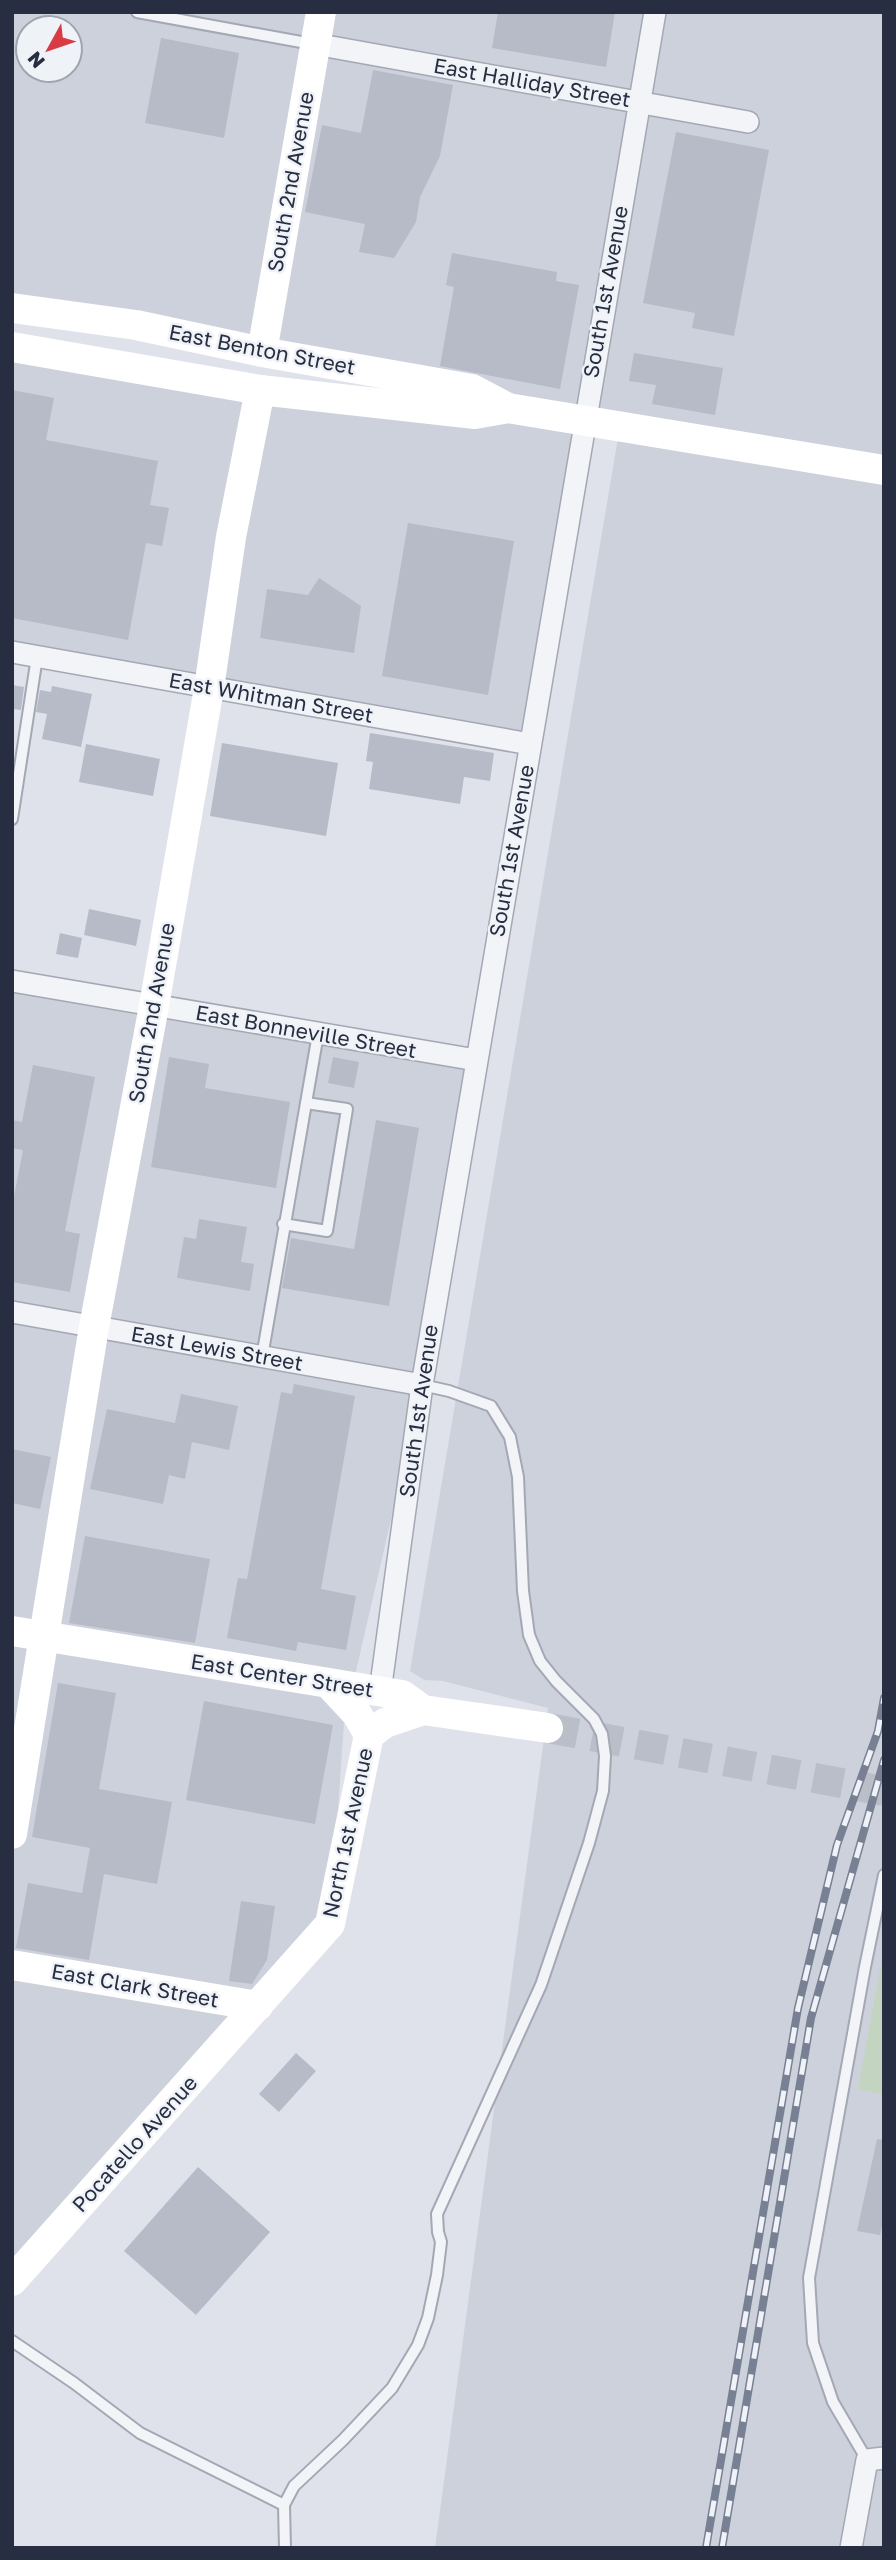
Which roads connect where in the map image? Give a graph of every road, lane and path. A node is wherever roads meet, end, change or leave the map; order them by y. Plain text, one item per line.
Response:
1 (137, 12) edge
2 (321, 12) edge
3 (655, 12) edge
4 (149, 13) edge
5 (315, 44) junction
6 (638, 102) junction
7 (748, 122) dead end
8 (12, 307) edge
9 (12, 347) edge
10 (262, 352) junction
11 (364, 370) junction
12 (147, 371) junction
13 (260, 390) junction
14 (508, 408) junction
15 (884, 470) edge
16 (12, 652) edge
17 (37, 657) junction
18 (209, 688) junction
19 (530, 744) junction
20 (12, 819) edge
21 (12, 981) edge
22 (154, 1006) junction
23 (318, 1034) junction
24 (477, 1060) junction
25 (306, 1103) junction
26 (284, 1224) junction
27 (12, 1312) edge
28 (94, 1327) junction
29 (262, 1357) junction
30 (422, 1385) junction
31 (12, 1631) edge
32 (45, 1636) junction
33 (330, 1684) junction
34 (380, 1692) junction
35 (423, 1710) junction
36 (548, 1728) tunnel mouth
37 (369, 1735) junction
38 (12, 1833) edge
39 (884, 1875) edge
40 (12, 1965) edge
41 (258, 2006) junction
42 (12, 2281) edge
43 (12, 2342) edge
44 (876, 2459) edge
45 (284, 2505) junction
46 (285, 2548) edge
47 (851, 2548) edge

1 - 4 lane
2 - 5 street, South 2nd Avenue
3 - 6 street, South 1st Avenue
4 - 5 lane
5 - 6 street, East Halliday Street
5 - 10 street, South 2nd Avenue
6 - 7 street, East Halliday Street
6 - 19 street, South 1st Avenue
8 - 10 street, East Benton Street
9 - 12 street, East Benton Street
10 - 11 street, East Benton Street
10 - 12 street
11 - 13 street
11 - 14 street, East Benton Street
12 - 13 street, East Benton Street
13 - 14 street, East Benton Street
13 - 18 street, South 2nd Avenue
14 - 15 street, East Benton Street, bridge
16 - 17 street, East Whitman Street
17 - 18 street, East Whitman Street
17 - 20 lane
18 - 19 street, East Whitman Street
18 - 22 street, South 2nd Avenue
19 - 24 street, South 1st Avenue
21 - 22 street, East Bonneville Street
22 - 23 street, East Bonneville Street
22 - 28 street, South 2nd Avenue
23 - 24 street, East Bonneville Street
23 - 25 lane
24 - 30 street, South 1st Avenue
25 - 26 lane
25 - 26 lane
26 - 29 lane
27 - 28 street, East Lewis Street
28 - 29 street, East Lewis Street
28 - 32 street, South 2nd Avenue
29 - 30 street, East Lewis Street
30 - 34 street, South 1st Avenue
30 - 45 lane
31 - 32 street, East Center Street
32 - 33 street, East Center Street
32 - 38 street, South 2nd Avenue
33 - 34 street, East Center Street
33 - 37 street
34 - 35 street, East Center Street
35 - 36 street, East Center Street
35 - 37 street, North 1st Avenue
37 - 41 street, North 1st Avenue
39 - 44 lane
40 - 41 street, East Clark Street
41 - 42 street, Pocatello Avenue
43 - 45 lane
44 - 47 street
45 - 46 lane

